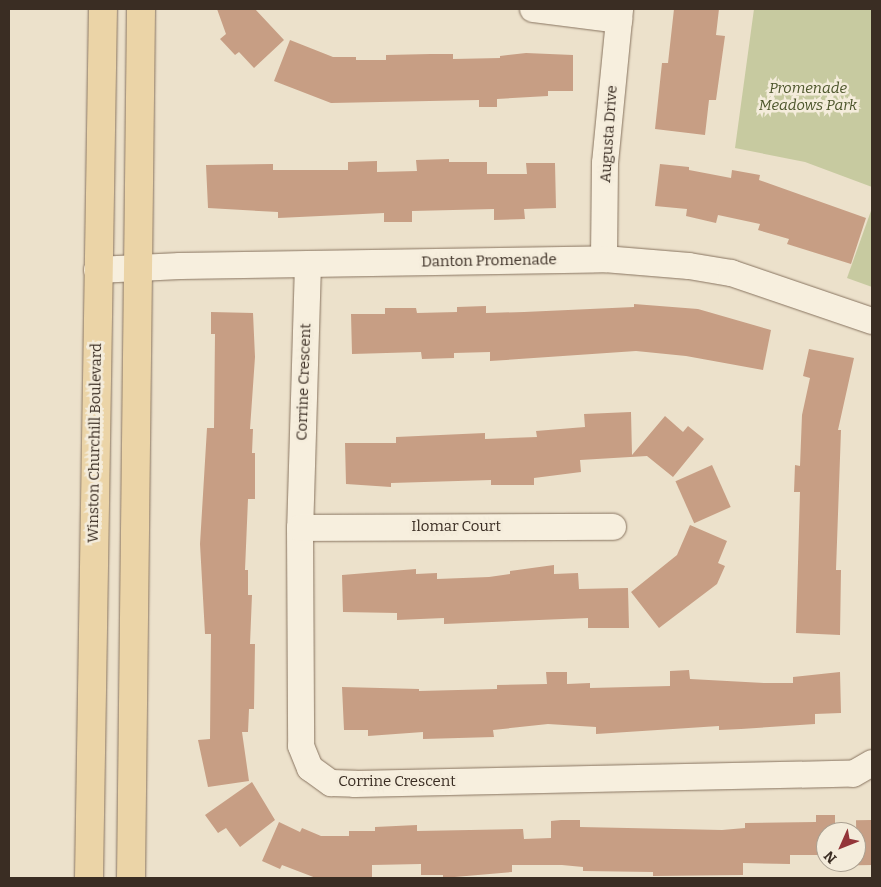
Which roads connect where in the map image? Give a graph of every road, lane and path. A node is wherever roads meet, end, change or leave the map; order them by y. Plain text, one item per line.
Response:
1 (104, 9) edge
2 (141, 9) edge
3 (534, 9) edge
4 (620, 14) edge
5 (604, 260) junction
6 (308, 264) junction
7 (138, 268) junction
8 (97, 270) junction
9 (872, 321) edge
10 (613, 527) dead end
11 (300, 528) junction
12 (872, 763) edge
13 (89, 878) edge
14 (131, 878) edge

1 - 8 main road, Winston Churchill Boulevard
2 - 7 main road
3 - 4 street
4 - 5 street, Augusta Drive
5 - 6 street, Danton Promenade
5 - 9 street, Danton Promenade
6 - 7 street, Danton Promenade
6 - 11 street, Corrine Crescent
7 - 8 street, Danton Promenade
7 - 14 main road
8 - 13 main road, Winston Churchill Boulevard
10 - 11 street, Ilomar Court
11 - 12 street, Corrine Crescent

